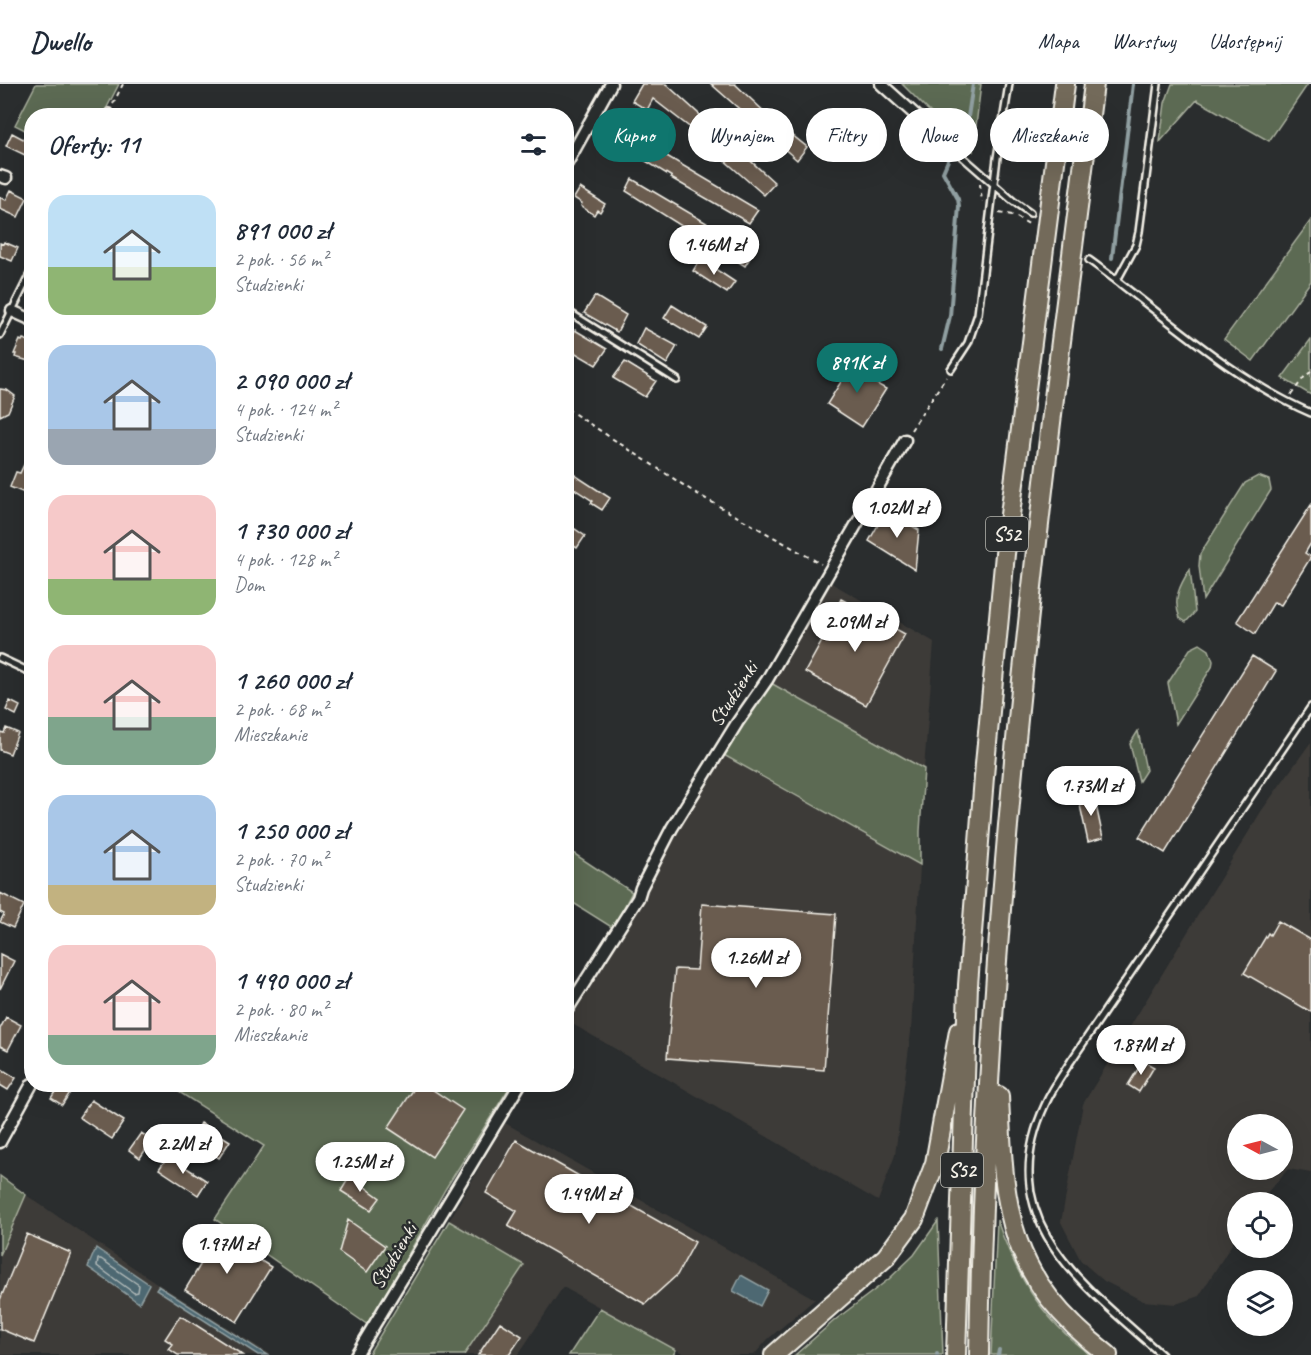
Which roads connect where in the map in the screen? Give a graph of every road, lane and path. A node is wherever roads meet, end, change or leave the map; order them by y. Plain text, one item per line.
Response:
1 (123, 84) edge
2 (610, 84) edge
3 (881, 84) edge
4 (1009, 84) edge
5 (1065, 84) edge
6 (1094, 84) edge
7 (1158, 84) edge
8 (111, 108) edge
9 (908, 108) edge
10 (574, 150) edge
11 (969, 162) edge
12 (981, 172) junction
13 (994, 185) junction
14 (986, 208) dead end
15 (998, 212) dead end
16 (1030, 213) dead end
17 (1029, 224) dead end
18 (1089, 260) dead end
19 (1117, 280) junction
20 (24, 286) edge
21 (12, 311) junction
22 (574, 315) edge
23 (24, 316) edge
24 (0, 335) edge
25 (951, 369) joint
26 (1311, 372) edge
27 (676, 380) dead end
28 (1287, 402) junction
29 (1311, 413) edge
30 (574, 414) edge
31 (905, 440) joint
32 (831, 570) junction
33 (0, 658) edge
34 (24, 669) edge
35 (1311, 707) edge
36 (968, 986) junction
37 (994, 994) junction
38 (574, 999) edge
39 (28, 1092) edge
40 (515, 1092) edge
41 (0, 1142) edge
42 (356, 1355) edge
43 (774, 1355) edge
44 (956, 1355) edge
45 (979, 1355) edge
46 (1108, 1355) edge
47 (1162, 1355) edge

1 - 8 path
2 - 10 street
3 - 9 street
4 - 13 lane
5 - 36 highway, S52
6 - 37 highway, S52
7 - 19 lane
11 - 12 lane
12 - 13 lane
12 - 14 path
13 - 16 lane
13 - 25 lane
15 - 17 path
18 - 19 lane
19 - 28 lane
20 - 21 lane
21 - 23 street
21 - 24 lane
22 - 27 lane
25 - 31 path
26 - 28 path
28 - 29 lane
30 - 32 path
31 - 32 street, Studzienki
32 - 38 street, Studzienki
33 - 34 lane
35 - 47 lane
36 - 43 highway
36 - 44 highway, S52
37 - 45 highway, S52
37 - 46 highway
39 - 41 street
40 - 42 street, Studzienki

